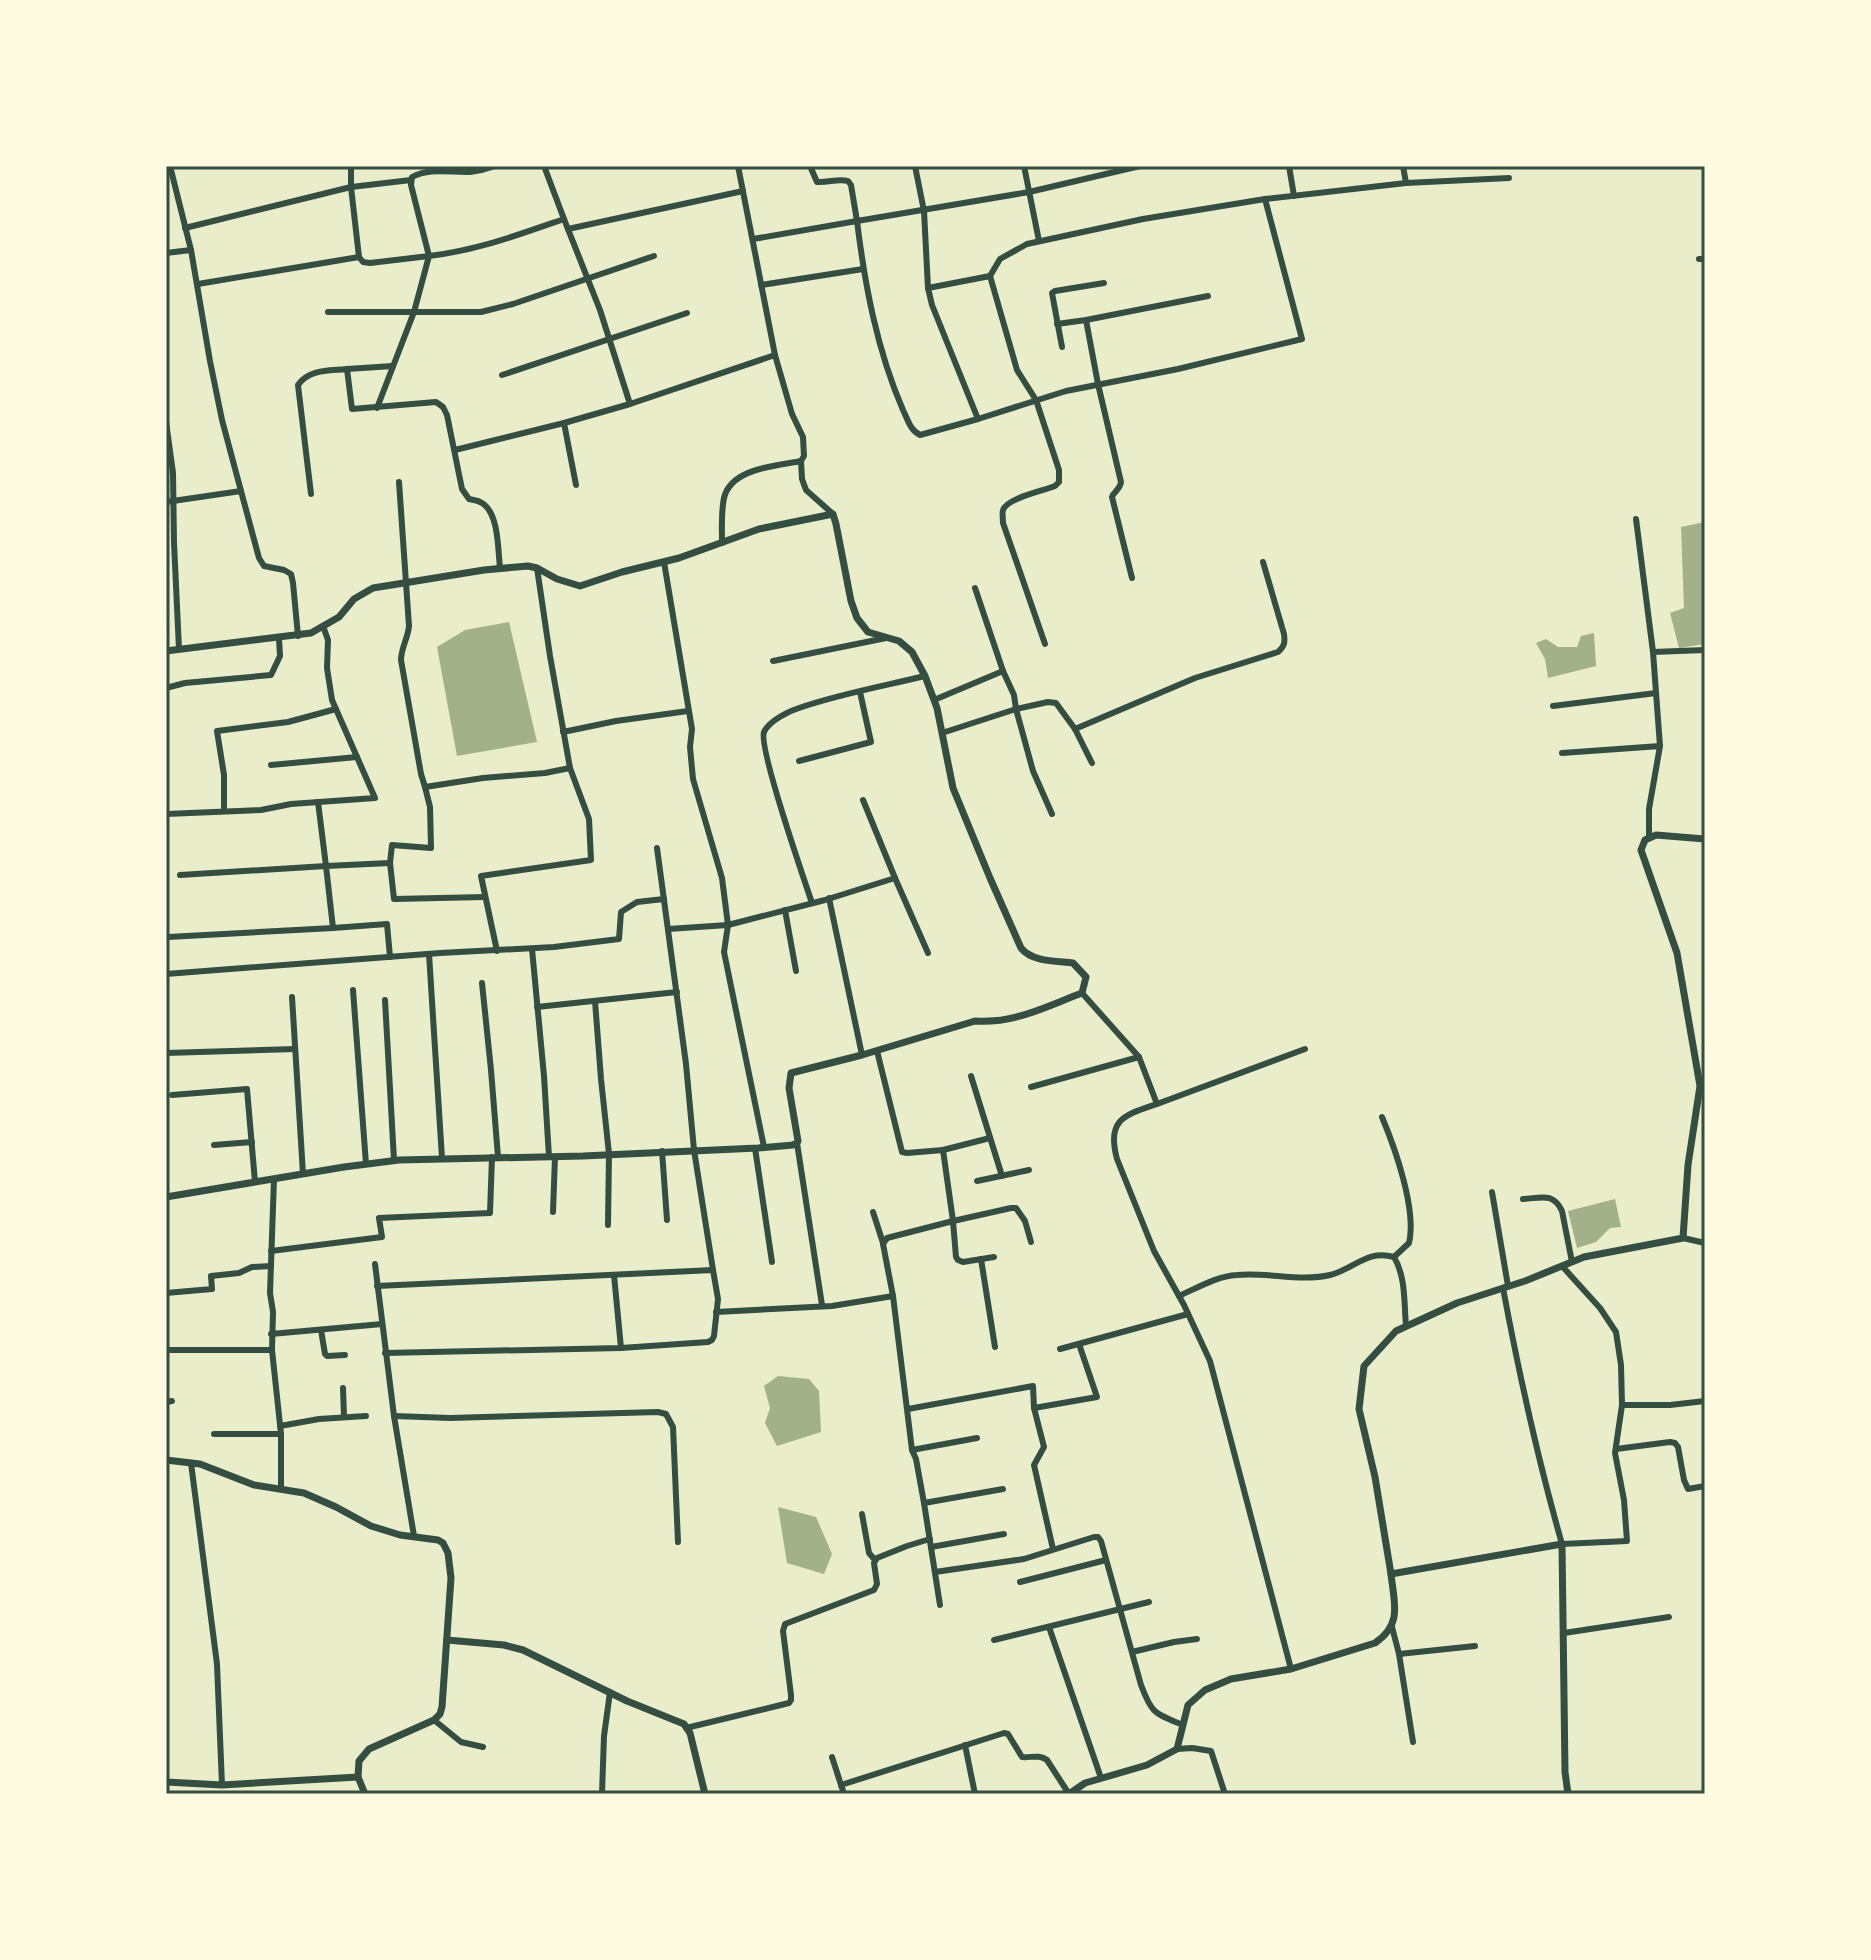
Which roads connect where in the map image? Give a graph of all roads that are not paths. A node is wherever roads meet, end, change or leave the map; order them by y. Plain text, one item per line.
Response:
1 (170, 166) edge
2 (351, 166) edge
3 (495, 166) edge
4 (544, 166) edge
5 (738, 166) edge
6 (810, 166) edge
7 (915, 166) edge
8 (1024, 166) edge
9 (1099, 166) edge
10 (1140, 166) edge
11 (1289, 166) edge
12 (1403, 166) edge
13 (1101, 176) junction
14 (1509, 178) dead end
15 (411, 180) junction
16 (1406, 183) junction
17 (351, 187) junction
18 (743, 191) junction
19 (1029, 192) junction
20 (1294, 196) junction
21 (1265, 199) junction
22 (924, 211) junction
23 (564, 219) junction
24 (857, 221) junction
25 (185, 228) junction
26 (568, 229) junction
27 (753, 239) junction
28 (1039, 241) junction
29 (191, 250) junction
30 (166, 253) edge
31 (429, 256) junction
32 (654, 256) dead end
33 (359, 257) junction
34 (863, 269) junction
35 (990, 276) junction
36 (588, 279) junction
37 (1104, 283) dead end
38 (198, 284) junction
39 (761, 285) junction
40 (928, 288) junction
41 (1208, 296) dead end
42 (328, 312) dead end
43 (414, 312) junction
44 (687, 313) dead end
45 (1086, 320) junction
46 (1057, 324) junction
47 (609, 338) junction
48 (1062, 347) dead end
49 (775, 355) junction
50 (393, 366) junction
51 (347, 369) junction
52 (502, 375) dead end
53 (1098, 384) junction
54 (1036, 400) junction
55 (630, 404) junction
56 (377, 408) junction
57 (978, 419) junction
58 (166, 422) edge
59 (564, 423) junction
60 (455, 450) junction
61 (801, 461) junction
62 (399, 482) dead end
63 (576, 485) dead end
64 (241, 491) junction
65 (311, 494) dead end
66 (175, 501) junction
67 (166, 502) edge
68 (833, 514) junction
69 (1636, 519) dead end
70 (170, 543) edge
71 (722, 543) junction
72 (664, 562) junction
73 (1263, 562) dead end
74 (500, 568) junction
75 (537, 568) junction
76 (1132, 578) dead end
77 (405, 582) junction
78 (975, 588) dead end
79 (323, 626) junction
80 (298, 636) junction
81 (279, 638) junction
82 (886, 638) junction
83 (1045, 644) dead end
84 (179, 649) junction
85 (1705, 650) edge
86 (166, 651) edge
87 (1653, 652) junction
88 (773, 661) dead end
89 (1003, 671) junction
90 (925, 676) junction
91 (166, 688) edge
92 (860, 692) junction
93 (1656, 693) junction
94 (934, 700) junction
95 (1553, 706) dead end
96 (336, 709) junction
97 (1016, 709) junction
98 (688, 711) junction
99 (1075, 729) junction
100 (563, 732) junction
101 (942, 733) junction
102 (1660, 746) junction
103 (1562, 753) dead end
104 (357, 757) junction
105 (799, 761) dead end
106 (1092, 763) dead end
107 (271, 765) dead end
108 (570, 768) junction
109 (425, 787) junction
110 (863, 800) dead end
111 (318, 802) junction
112 (224, 811) junction
113 (166, 814) edge
114 (1052, 814) dead end
115 (1649, 837) junction
116 (1705, 839) edge
117 (657, 848) dead end
118 (390, 863) junction
119 (326, 866) junction
120 (180, 875) dead end
121 (895, 878) junction
122 (485, 897) junction
123 (829, 898) junction
124 (664, 899) junction
125 (812, 903) junction
126 (785, 910) junction
127 (728, 925) junction
128 (333, 928) junction
129 (668, 929) junction
130 (168, 937) edge
131 (532, 949) junction
132 (497, 951) junction
133 (928, 953) dead end
134 (429, 954) junction
135 (390, 957) junction
136 (796, 971) dead end
137 (166, 974) edge
138 (482, 983) dead end
139 (353, 990) dead end
140 (677, 992) junction
141 (1082, 993) junction
142 (292, 997) dead end
143 (385, 1000) dead end
144 (595, 1001) junction
145 (537, 1007) junction
146 (295, 1049) junction
147 (1305, 1049) dead end
148 (877, 1051) junction
149 (166, 1053) edge
150 (862, 1055) junction
151 (1139, 1057) junction
152 (971, 1076) dead end
153 (1703, 1086) edge
154 (1031, 1087) dead end
155 (172, 1095) dead end
156 (1157, 1104) junction
157 (1382, 1117) dead end
158 (990, 1138) junction
159 (252, 1142) junction
160 (797, 1143) junction
161 (214, 1145) dead end
162 (760, 1148) junction
163 (694, 1150) junction
164 (943, 1150) junction
165 (662, 1151) junction
166 (609, 1154) junction
167 (495, 1157) junction
168 (552, 1157) junction
169 (442, 1158) junction
170 (394, 1160) junction
171 (366, 1164) junction
172 (1029, 1170) dead end
173 (303, 1174) junction
174 (1002, 1176) junction
175 (274, 1179) junction
176 (977, 1181) dead end
177 (255, 1182) junction
178 (1492, 1192) dead end
179 (166, 1197) edge
180 (1523, 1199) dead end
181 (553, 1212) dead end
182 (873, 1212) dead end
183 (667, 1220) dead end
184 (953, 1221) junction
185 (608, 1225) dead end
186 (1683, 1238) junction
187 (1031, 1242) dead end
188 (1705, 1243) edge
189 (883, 1244) junction
190 (271, 1251) junction
191 (994, 1257) dead end
192 (1394, 1257) junction
193 (981, 1259) junction
194 (772, 1262) dead end
195 (1572, 1262) junction
196 (375, 1264) dead end
197 (271, 1266) junction
198 (1562, 1266) junction
199 (713, 1270) junction
200 (614, 1275) junction
201 (377, 1286) junction
202 (1503, 1288) junction
203 (166, 1293) edge
204 (893, 1296) junction
205 (1179, 1296) junction
206 (822, 1305) junction
207 (716, 1312) junction
208 (1188, 1314) junction
209 (382, 1324) junction
210 (1406, 1326) junction
211 (321, 1330) junction
212 (271, 1334) junction
213 (1079, 1344) junction
214 (995, 1347) dead end
215 (621, 1348) junction
216 (1060, 1349) dead end
217 (166, 1350) edge
218 (272, 1350) junction
219 (385, 1353) junction
220 (345, 1355) dead end
221 (343, 1388) dead end
222 (1705, 1401) edge
223 (1622, 1405) junction
224 (1034, 1408) junction
225 (908, 1409) junction
226 (366, 1416) dead end
227 (394, 1416) junction
228 (344, 1417) junction
229 (280, 1430) junction
230 (214, 1434) dead end
231 (977, 1438) dead end
232 (1616, 1449) junction
233 (912, 1450) junction
234 (166, 1460) edge
235 (191, 1463) junction
236 (1705, 1486) edge
237 (281, 1489) junction
238 (1003, 1489) dead end
239 (924, 1503) junction
240 (862, 1514) dead end
241 (1004, 1534) dead end
242 (414, 1536) junction
243 (678, 1542) dead end
244 (931, 1543) junction
245 (1562, 1544) junction
246 (1053, 1549) junction
247 (875, 1560) junction
248 (1106, 1560) junction
249 (935, 1572) junction
250 (1391, 1574) junction
251 (1020, 1582) dead end
252 (1149, 1602) dead end
253 (940, 1605) dead end
254 (1120, 1610) junction
255 (1669, 1617) dead end
256 (1049, 1627) junction
257 (1392, 1627) junction
258 (1564, 1633) junction
259 (1197, 1639) dead end
260 (447, 1640) junction
261 (994, 1640) dead end
262 (1475, 1646) dead end
263 (1132, 1652) junction
264 (1399, 1654) junction
265 (1291, 1669) junction
266 (610, 1692) junction
267 (434, 1720) junction
268 (1183, 1725) junction
269 (686, 1728) junction
270 (1413, 1742) dead end
271 (965, 1745) junction
272 (483, 1747) dead end
273 (1177, 1749) junction
274 (832, 1757) dead end
275 (358, 1777) junction
276 (1101, 1778) junction
277 (166, 1782) edge
278 (222, 1785) junction
279 (841, 1785) junction
280 (365, 1794) edge
281 (602, 1794) edge
282 (705, 1794) edge
283 (844, 1794) edge
284 (975, 1794) edge
285 (1069, 1794) edge
286 (1225, 1794) edge
287 (1568, 1794) edge

1 - 25 street
2 - 17 street
3 - 15 street
4 - 23 street
5 - 18 street
6 - 24 street
7 - 22 street
8 - 19 street
9 - 13 street
10 - 13 street
11 - 20 street
12 - 16 street
13 - 19 street
14 - 16 street
15 - 17 street
15 - 31 street
16 - 20 street
17 - 25 street
17 - 33 street
18 - 26 street
18 - 27 street
19 - 22 street
19 - 28 street
20 - 21 street
21 - 28 street
21 - 53 street
22 - 24 street
22 - 40 street
23 - 26 street
23 - 31 street
24 - 27 street
24 - 34 street
25 - 29 street
26 - 36 street
27 - 39 street
28 - 35 street
29 - 30 street
29 - 38 street
31 - 33 street
31 - 43 street
32 - 36 street
33 - 38 street
34 - 39 street
34 - 57 street
35 - 40 street
35 - 54 street
36 - 43 street
36 - 47 street
37 - 46 street
38 - 64 street
39 - 49 street
40 - 57 street
41 - 45 street
42 - 43 street
43 - 50 street
44 - 47 street
45 - 46 street
45 - 53 street
46 - 48 street
47 - 52 street
47 - 55 street
49 - 55 street
49 - 61 street
50 - 51 street
50 - 56 street
51 - 56 street
51 - 65 street
53 - 54 street
53 - 76 street
54 - 57 street
54 - 83 street
55 - 59 street
56 - 60 street
58 - 66 street
59 - 60 street
59 - 63 street
60 - 74 street
61 - 68 street
61 - 71 street
62 - 77 street
64 - 66 street
64 - 80 street
66 - 67 street
66 - 70 street
68 - 71 street
68 - 82 street
69 - 87 street
70 - 84 street
71 - 72 street
72 - 75 street
72 - 98 street
73 - 99 street
74 - 75 street
74 - 77 street
75 - 100 street
77 - 79 street
77 - 109 street
78 - 89 street
79 - 80 street
79 - 96 street
80 - 81 street
81 - 84 street
81 - 91 street
82 - 88 street
82 - 90 street
84 - 86 street
85 - 87 street
87 - 93 street
89 - 94 street
89 - 97 street
90 - 92 street
90 - 94 street
92 - 105 street
92 - 125 street
93 - 95 street
93 - 102 street
94 - 101 street
96 - 104 street
96 - 112 street
97 - 99 street
97 - 101 street
97 - 114 street
98 - 100 street
98 - 127 street
99 - 106 street
100 - 108 street
101 - 141 street
102 - 103 street
102 - 115 street
104 - 107 street
104 - 111 street
108 - 109 street
108 - 122 street
109 - 118 street
110 - 121 street
111 - 112 street
111 - 119 street
112 - 113 street
115 - 116 street
115 - 153 street
117 - 124 street
118 - 119 street
118 - 122 street
119 - 120 street
119 - 128 street
121 - 123 street
121 - 133 street
122 - 132 street
123 - 125 street
123 - 150 street
124 - 129 street
124 - 131 street
125 - 126 street
126 - 127 street
126 - 136 street
127 - 129 street
127 - 162 street
128 - 130 street
128 - 135 street
129 - 140 street
131 - 132 street
131 - 145 street
132 - 134 street
134 - 135 street
134 - 169 street
135 - 137 street
138 - 167 street
139 - 171 street
140 - 144 street
140 - 163 street
141 - 148 street
141 - 151 street
142 - 146 street
143 - 170 street
144 - 145 street
144 - 166 street
145 - 168 street
146 - 149 street
146 - 173 street
147 - 156 street
148 - 150 street
148 - 164 street
150 - 160 street
151 - 154 street
151 - 156 street
152 - 158 street
153 - 186 street
155 - 159 street
156 - 205 street
157 - 192 street
158 - 164 street
158 - 174 street
159 - 161 street
159 - 177 street
160 - 162 street
160 - 206 street
162 - 163 street
162 - 194 street
163 - 165 street
163 - 199 street
164 - 184 street
165 - 166 street
165 - 183 street
166 - 168 street
166 - 185 street
167 - 168 street
167 - 169 street
167 - 190 street
168 - 181 street
169 - 170 street
170 - 171 street
171 - 173 street
172 - 174 street
173 - 175 street
174 - 176 street
175 - 177 street
175 - 190 street
177 - 179 street
178 - 202 street
180 - 195 street
182 - 189 street
184 - 187 street
184 - 189 street
184 - 193 street
186 - 188 street
186 - 195 street
189 - 204 street
190 - 197 street
191 - 193 street
192 - 205 street
192 - 210 street
193 - 214 street
195 - 198 street
196 - 201 street
197 - 203 street
197 - 212 street
198 - 202 street
198 - 223 street
199 - 200 street
199 - 207 street
200 - 201 street
200 - 215 street
201 - 209 street
202 - 210 street
202 - 245 street
204 - 206 street
204 - 225 street
205 - 208 street
206 - 207 street
207 - 215 street
208 - 213 street
208 - 265 street
209 - 211 street
209 - 219 street
210 - 250 street
211 - 212 street
211 - 220 street
212 - 218 street
213 - 216 street
213 - 224 street
215 - 219 street
217 - 218 street
218 - 229 street
219 - 227 street
221 - 228 street
222 - 223 street
223 - 232 street
224 - 225 street
224 - 246 street
225 - 233 street
226 - 228 street
227 - 242 street
227 - 243 street
228 - 229 street
229 - 230 street
229 - 237 street
231 - 233 street
232 - 236 street
232 - 245 street
233 - 239 street
234 - 235 street
235 - 237 street
235 - 278 street
237 - 242 street
238 - 239 street
239 - 244 street
240 - 247 street
241 - 244 street
242 - 260 street
244 - 247 street
244 - 249 street
245 - 250 street
245 - 258 street
246 - 248 street
246 - 249 street
247 - 269 street
248 - 251 street
248 - 254 street
249 - 253 street
250 - 257 street
252 - 254 street
254 - 256 street
254 - 263 street
255 - 258 street
256 - 261 street
256 - 276 street
257 - 264 street
257 - 265 street
258 - 287 street
259 - 263 street
260 - 266 street
260 - 267 street
262 - 264 street
263 - 268 street
264 - 270 street
265 - 268 street
266 - 269 street
266 - 281 street
267 - 272 street
267 - 275 street
268 - 273 street
269 - 282 street
271 - 279 street
271 - 284 street
271 - 285 street
273 - 276 street
273 - 286 street
274 - 279 street
275 - 278 street
275 - 280 street
276 - 285 street
277 - 278 street
279 - 283 street

